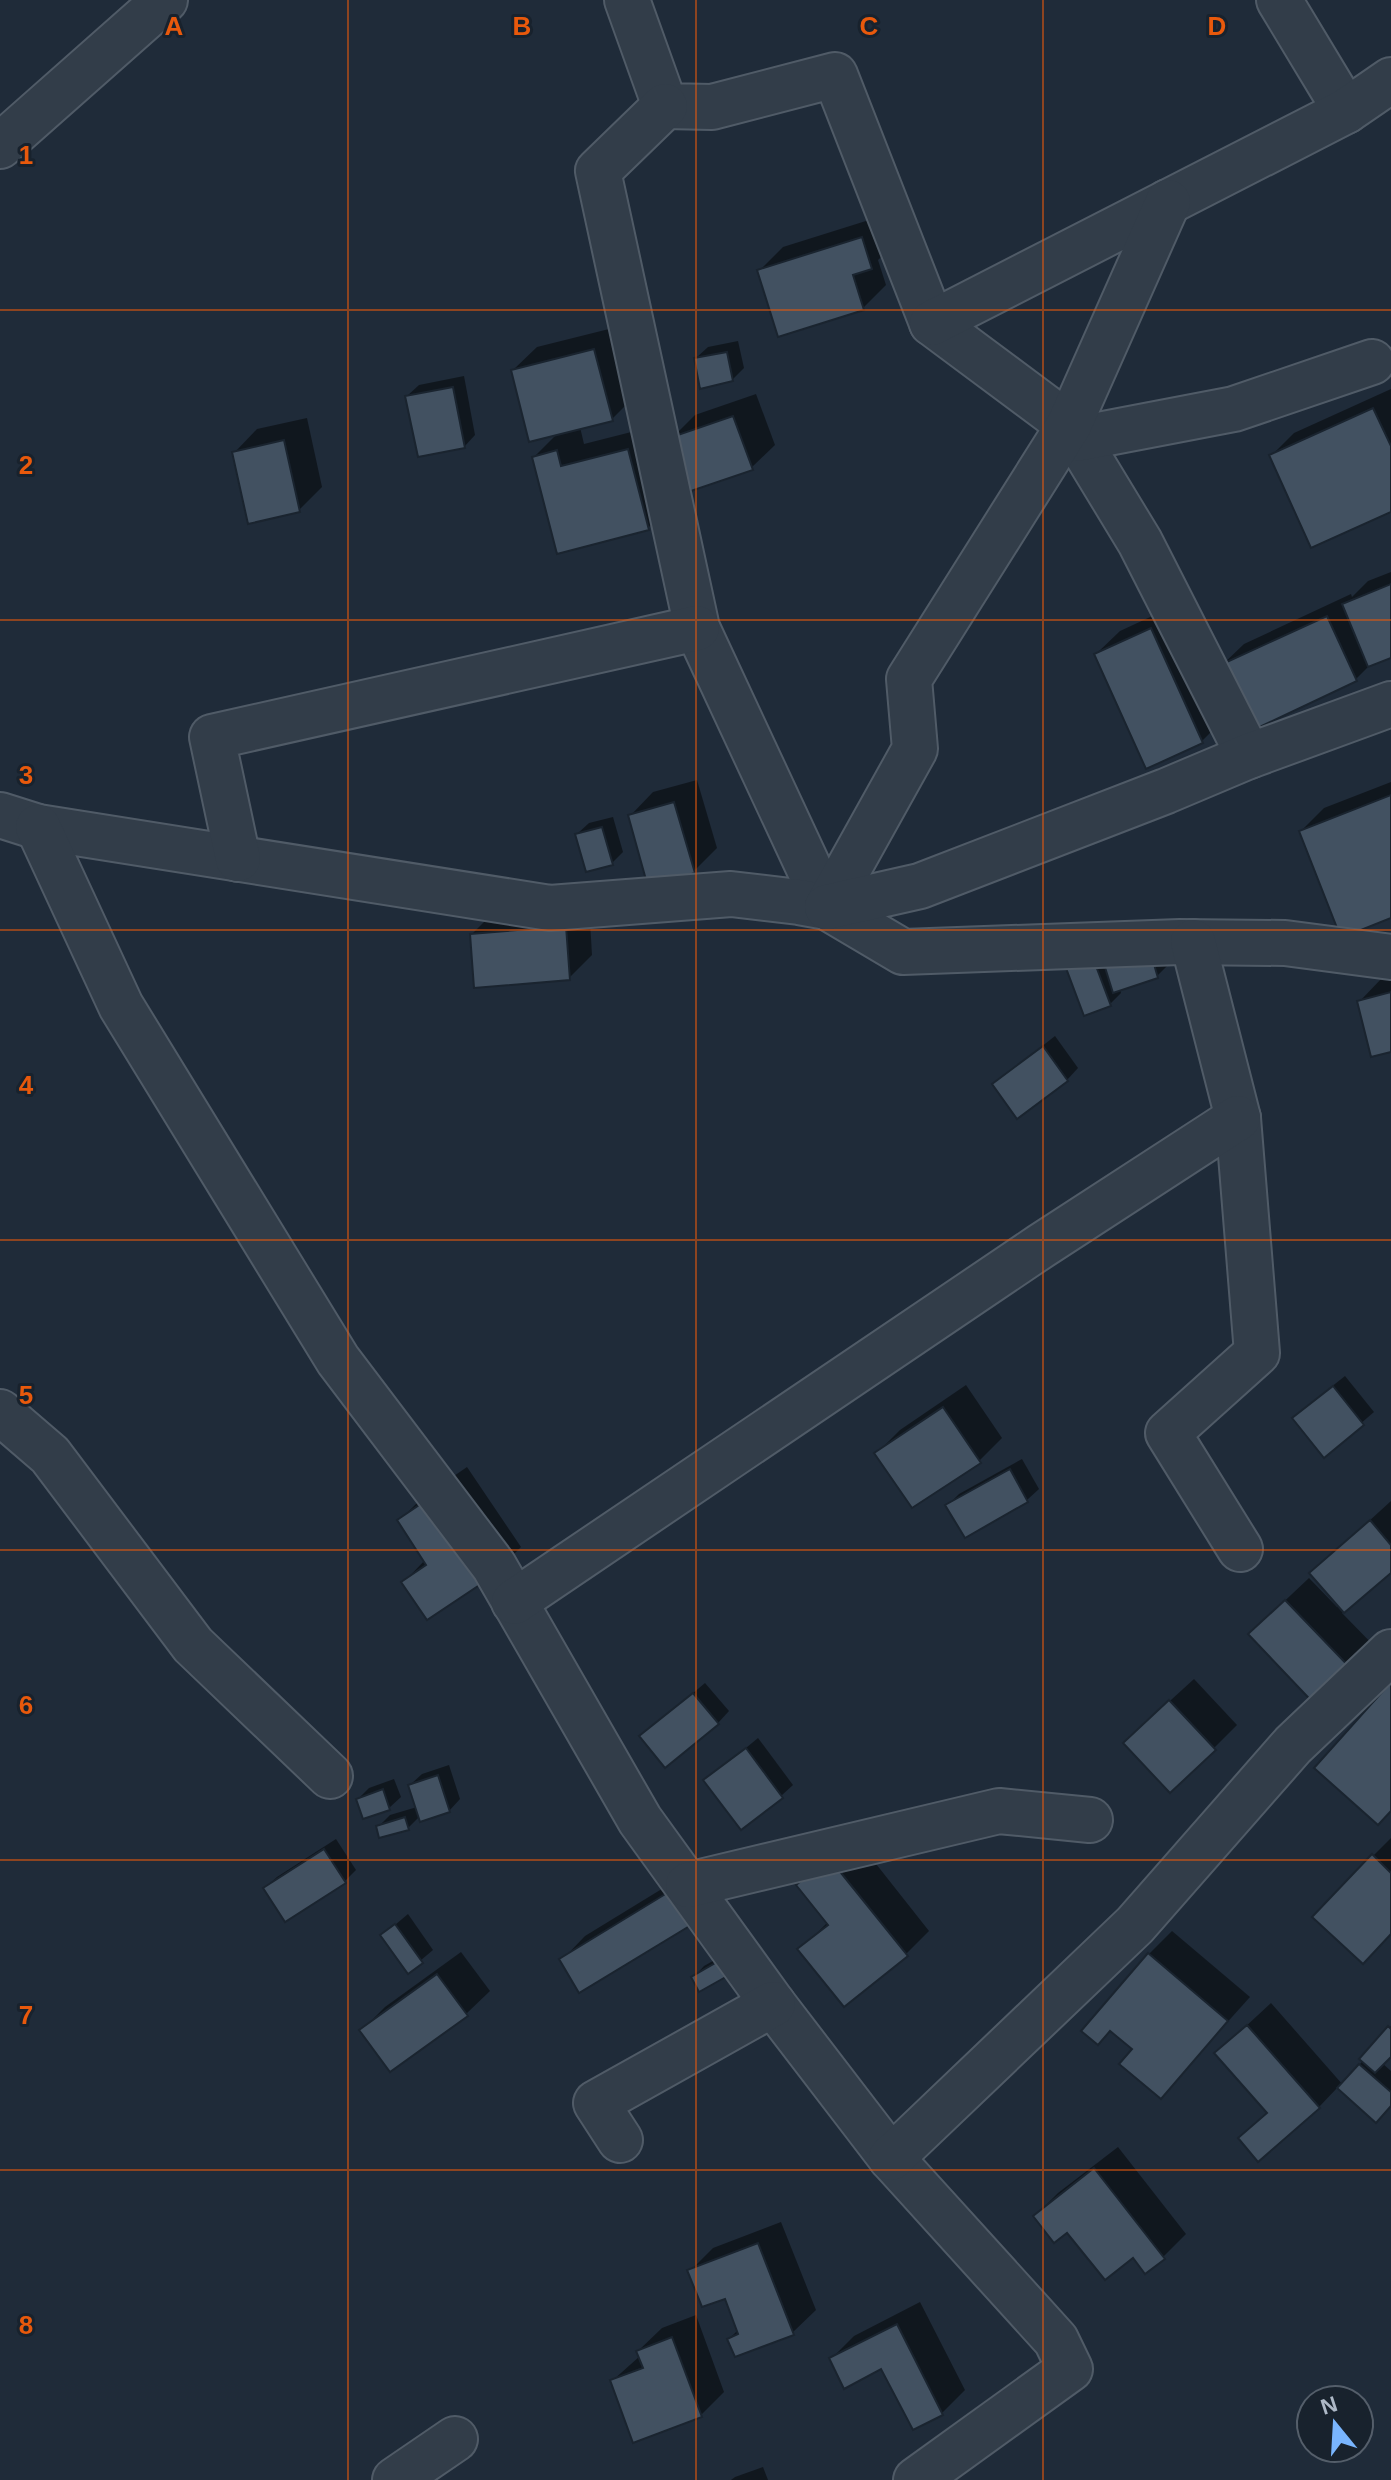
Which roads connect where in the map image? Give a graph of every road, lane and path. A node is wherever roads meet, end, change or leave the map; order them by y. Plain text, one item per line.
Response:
1 (165, 0) edge
2 (627, 0) edge
3 (1279, 0) edge
4 (1391, 80) edge
5 (665, 106) junction
6 (1346, 111) junction
7 (0, 146) edge
8 (1168, 202) junction
9 (932, 323) junction
10 (1372, 362) dead end
11 (1073, 432) junction
12 (697, 628) junction
13 (1391, 704) edge
14 (1249, 756) junction
15 (19, 821) edge
16 (238, 859) junction
17 (827, 907) junction
18 (1193, 942) junction
19 (1391, 957) edge
20 (1238, 1118) junction
21 (0, 1412) edge
22 (1240, 1549) dead end
23 (514, 1602) junction
24 (1391, 1652) edge
25 (330, 1776) dead end
26 (1090, 1820) dead end
27 (688, 1885) junction
28 (773, 2004) junction
29 (620, 2140) dead end
30 (891, 2158) junction
31 (455, 2439) dead end
32 (395, 2480) edge
33 (916, 2480) edge

1 - 7 street
2 - 5 street
3 - 6 street
4 - 6 street
5 - 9 street
5 - 12 street
6 - 8 street
8 - 9 street
8 - 11 street
9 - 11 street
10 - 11 street
11 - 14 street
11 - 17 street
12 - 16 street
12 - 17 street
13 - 14 street
14 - 17 street
15 - 16 street
15 - 23 street
16 - 17 street
17 - 18 street
18 - 19 street
18 - 20 street
20 - 22 street
20 - 23 street
21 - 25 street
23 - 27 street
24 - 30 street
26 - 27 street
27 - 28 street
28 - 29 street
28 - 30 street
30 - 33 street
31 - 32 street

